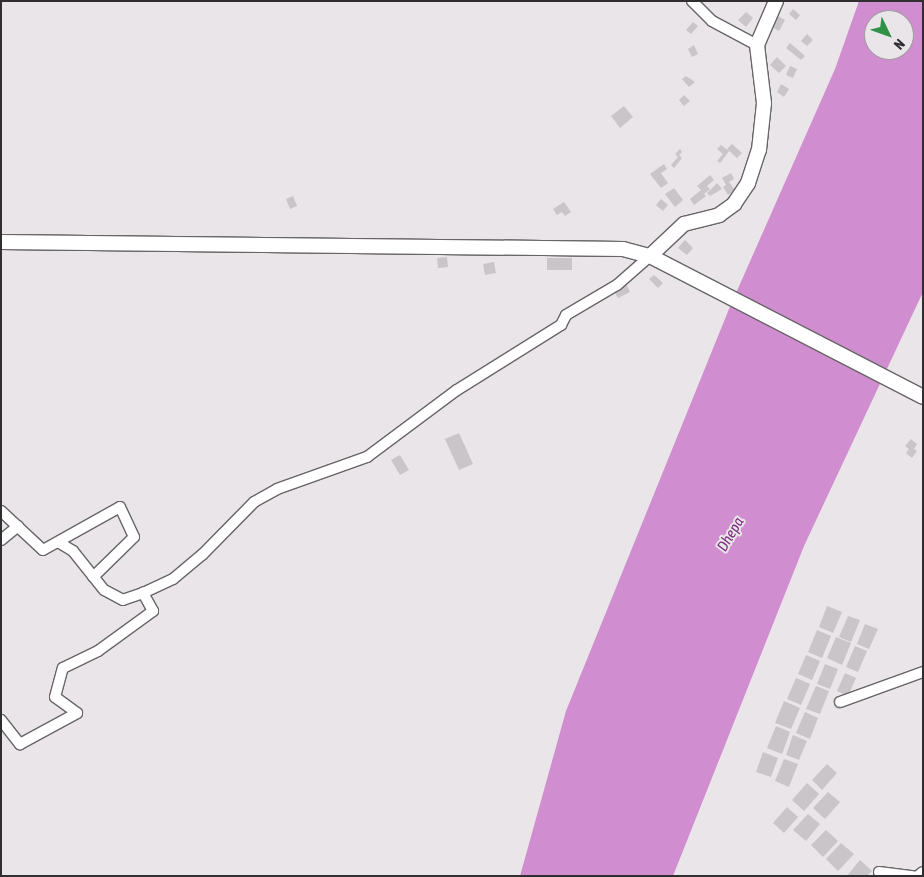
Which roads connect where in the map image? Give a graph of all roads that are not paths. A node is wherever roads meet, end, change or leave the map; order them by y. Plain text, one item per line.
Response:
1 (692, 1) edge
2 (776, 1) edge
3 (757, 45) junction
4 (1, 242) edge
5 (650, 256) junction
6 (923, 397) edge
7 (1, 510) edge
8 (18, 526) junction
9 (1, 540) edge
10 (58, 542) junction
11 (93, 577) junction
12 (143, 593) junction
13 (923, 672) edge
14 (840, 702) dead end
15 (1, 720) edge
16 (879, 872) dead end
17 (923, 872) edge
18 (913, 876) edge
19 (918, 876) edge

1 - 3 street
2 - 3 street
3 - 5 street
4 - 5 street
5 - 6 street
5 - 12 street
7 - 8 street
8 - 9 street
8 - 10 street
10 - 11 street
10 - 11 street
11 - 12 street
12 - 15 street
13 - 14 street
16 - 18 street
17 - 19 street

